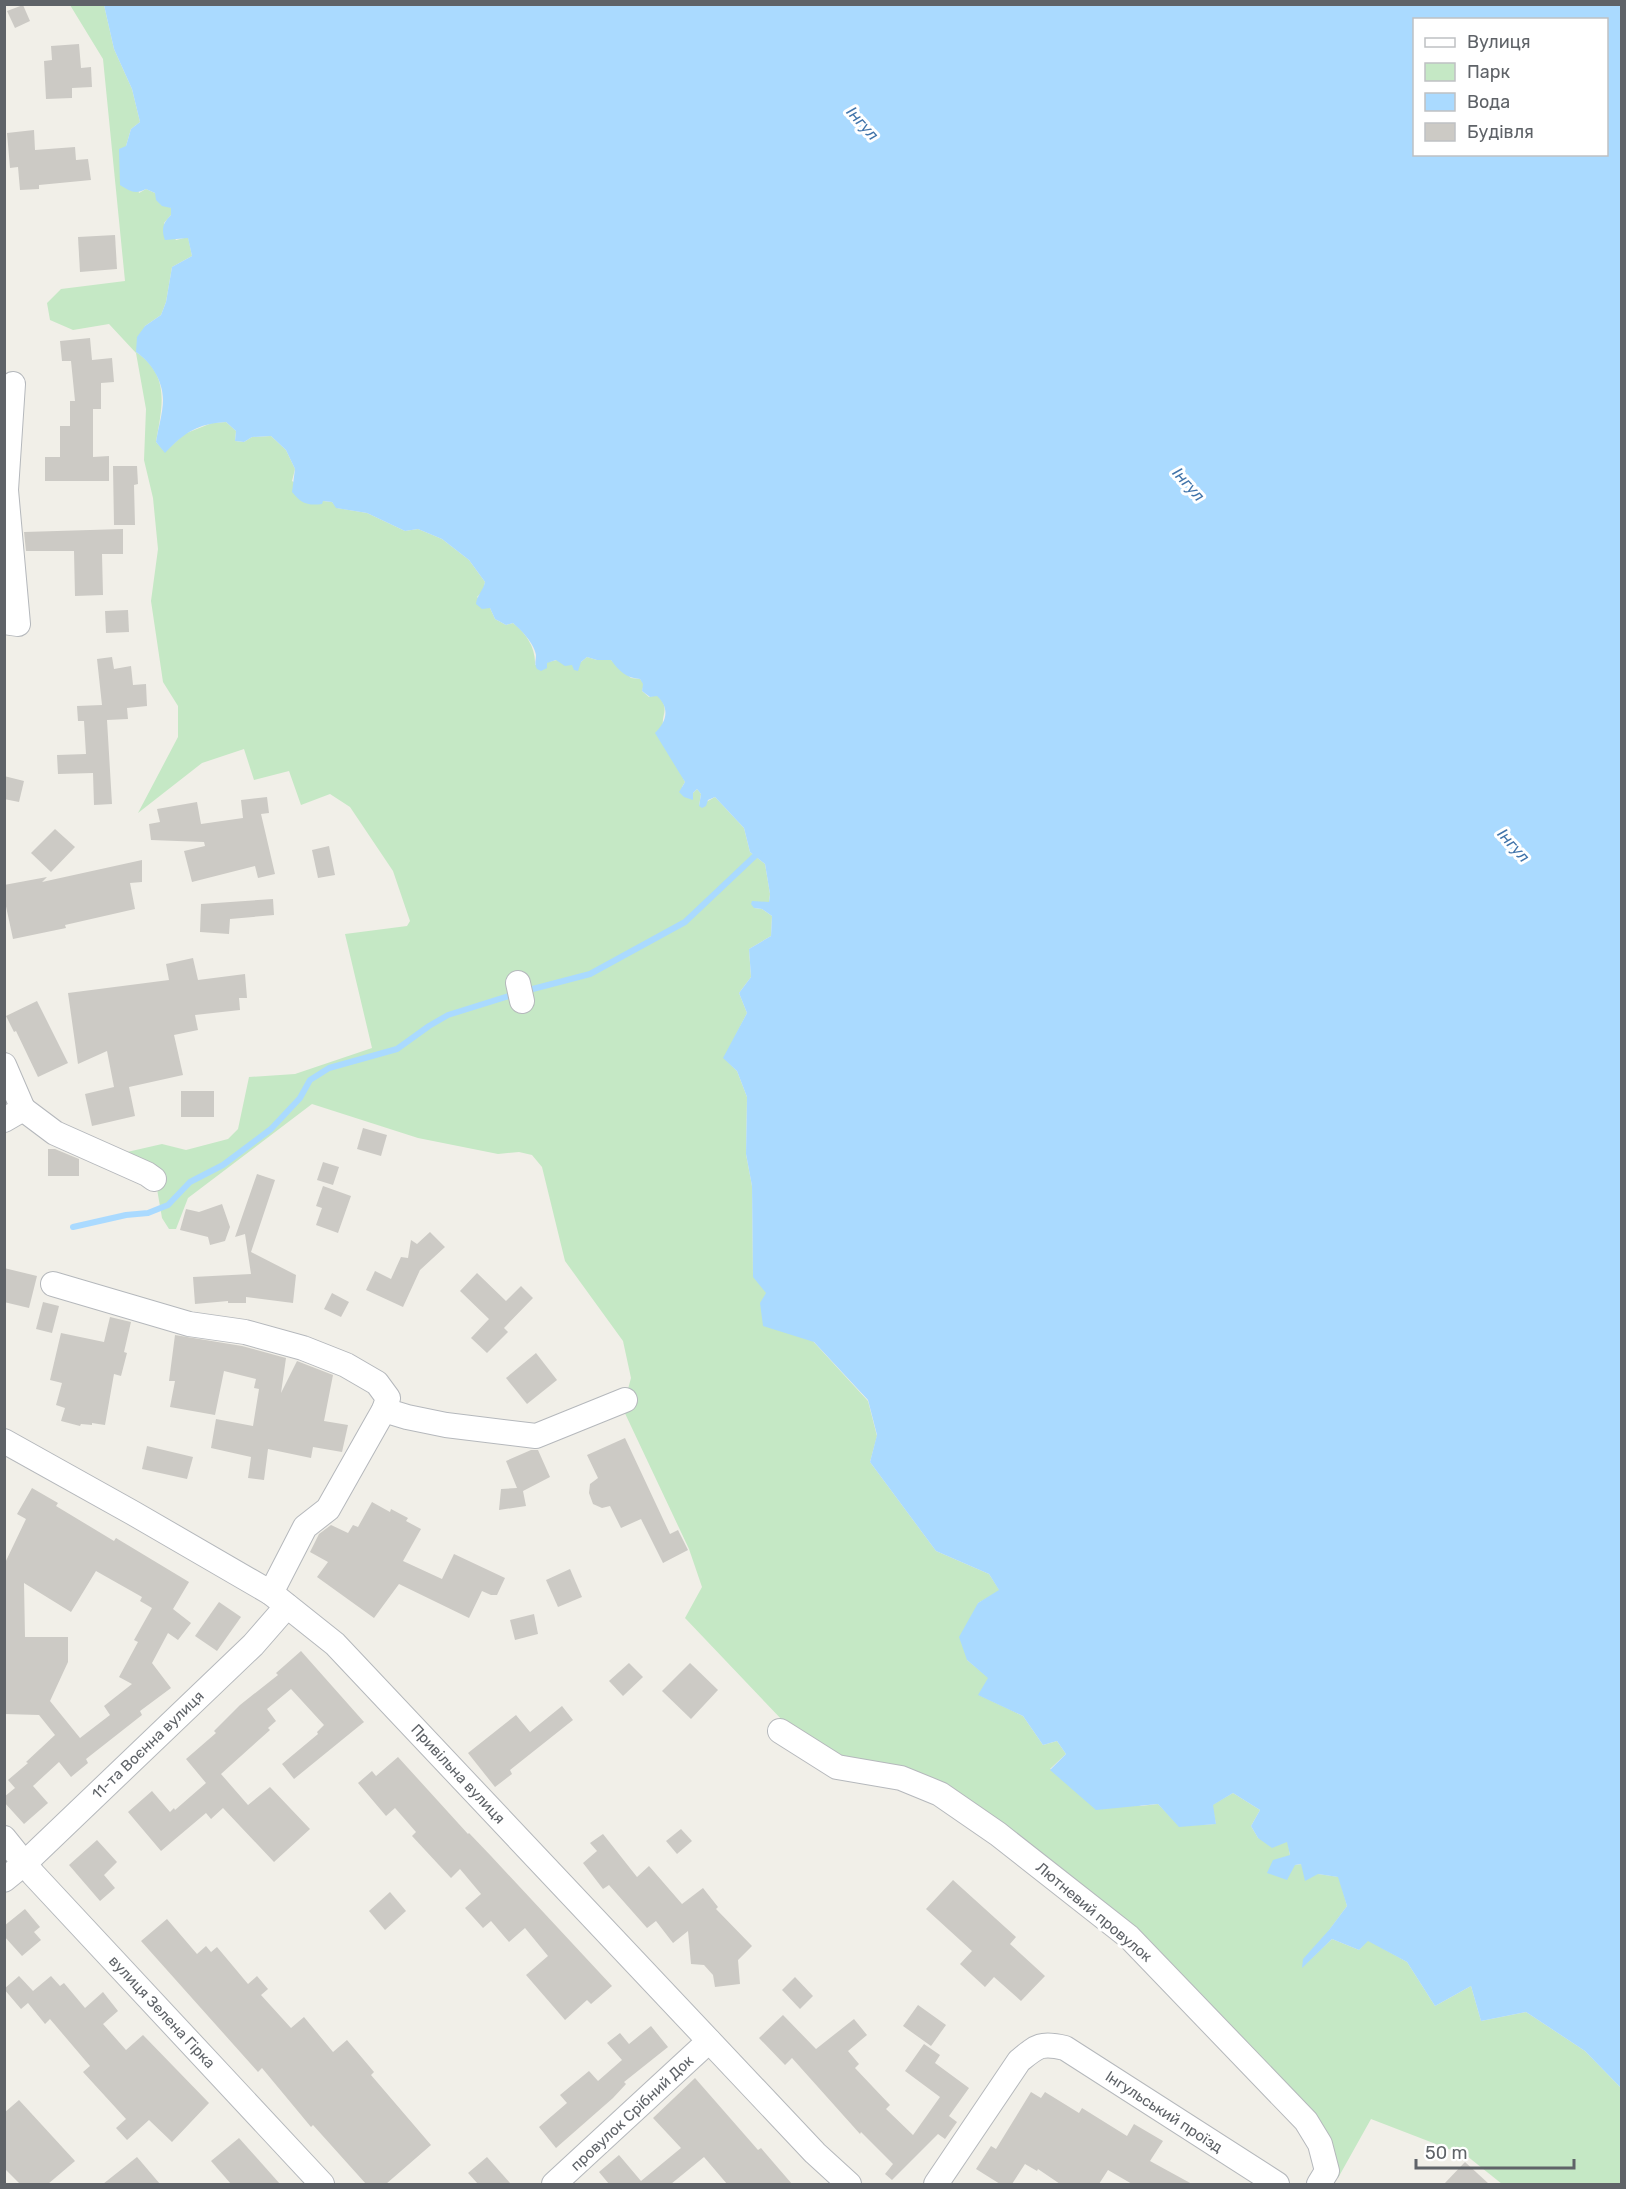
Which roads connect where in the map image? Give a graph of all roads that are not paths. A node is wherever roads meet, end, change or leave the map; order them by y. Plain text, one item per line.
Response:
1 (13, 384) dead end
2 (4, 622) edge
3 (4, 1065) edge
4 (14, 1115) edge
5 (154, 1179) dead end
6 (53, 1284) dead end
7 (626, 1400) dead end
8 (384, 1410) junction
9 (4, 1441) edge
10 (279, 1599) junction
11 (780, 1731) dead end
12 (4, 1838) edge
13 (25, 1863) junction
14 (4, 1880) edge
15 (710, 2041) junction
16 (322, 2184) edge
17 (554, 2184) edge
18 (849, 2184) edge
19 (936, 2184) edge
20 (1277, 2184) edge
21 (1319, 2184) edge

1 - 2 street
3 - 4 street
4 - 5 street
6 - 8 street
7 - 8 street
8 - 10 street, 11-та Воєнна вулиця
9 - 10 street, Привільна вулиця
10 - 13 street, 11-та Воєнна вулиця
10 - 15 street, Привільна вулиця
11 - 21 street, Лютневий провулок
12 - 13 street, вулиця Зелена Гірка
13 - 14 street, 11-та Воєнна вулиця
13 - 16 street, вулиця Зелена Гірка
15 - 17 street, провулок Срібний Док
15 - 18 street, Привільна вулиця
19 - 20 street, Інгульський проїзд

